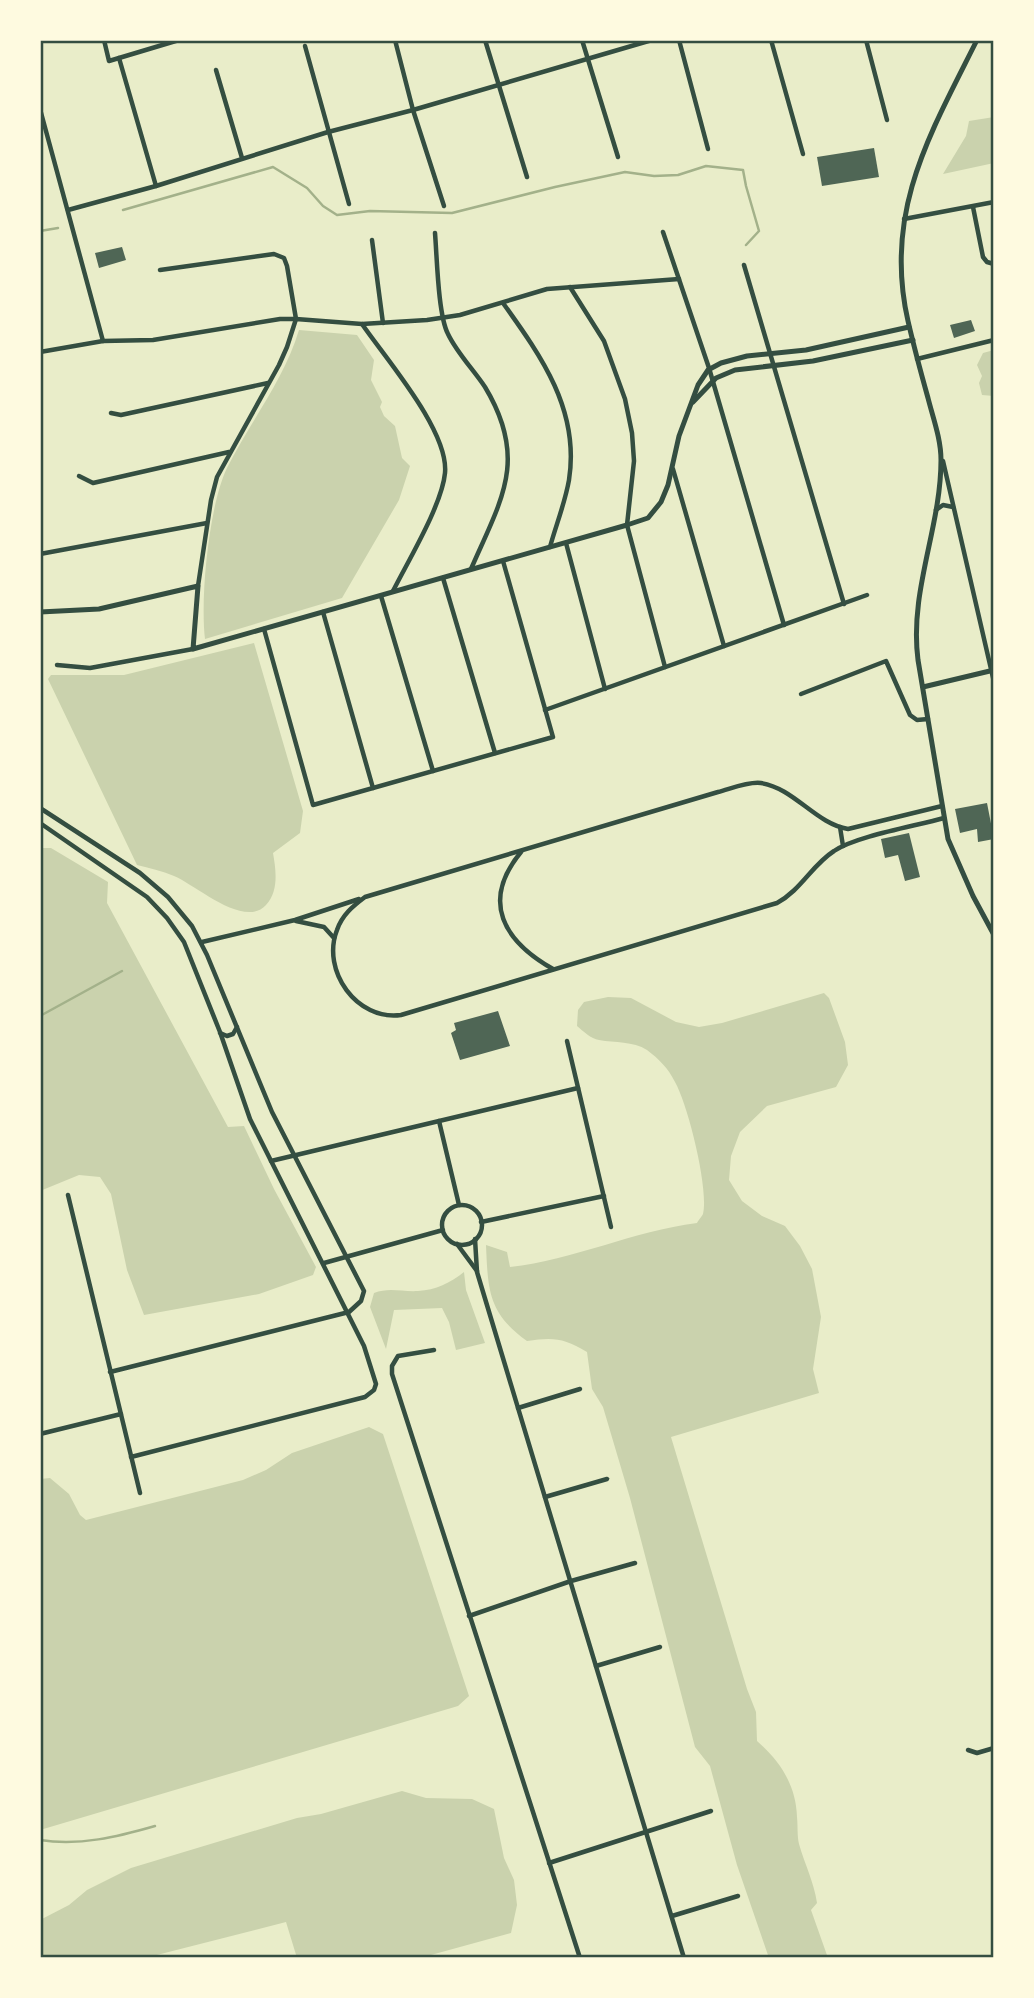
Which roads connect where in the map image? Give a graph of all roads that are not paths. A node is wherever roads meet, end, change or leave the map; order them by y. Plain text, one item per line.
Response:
1 (104, 40) edge
2 (179, 40) edge
3 (395, 40) edge
4 (485, 40) edge
5 (582, 40) edge
6 (652, 40) edge
7 (678, 40) edge
8 (771, 40) edge
9 (866, 40) edge
10 (977, 40) edge
11 (167, 42) edge
12 (305, 46) dead end
13 (119, 58) junction
14 (587, 59) junction
15 (216, 70) dead end
16 (498, 85) junction
17 (40, 109) edge
18 (413, 110) junction
19 (887, 120) dead end
20 (328, 132) junction
21 (708, 149) dead end
22 (803, 154) dead end
23 (618, 157) dead end
24 (242, 158) junction
25 (527, 177) dead end
26 (156, 186) junction
27 (994, 202) edge
28 (349, 204) dead end
29 (444, 206) dead end
30 (973, 207) junction
31 (68, 210) junction
32 (904, 219) junction
33 (663, 232) dead end
34 (435, 233) dead end
35 (372, 240) dead end
36 (994, 264) edge
37 (744, 265) dead end
38 (160, 270) dead end
39 (679, 279) junction
40 (570, 287) junction
41 (502, 303) junction
42 (296, 319) junction
43 (443, 319) junction
44 (383, 323) junction
45 (362, 324) junction
46 (909, 327) junction
47 (912, 340) junction
48 (994, 340) edge
49 (103, 341) junction
50 (40, 352) edge
51 (770, 353) junction
52 (917, 359) junction
53 (774, 366) junction
54 (709, 369) junction
55 (269, 383) junction
56 (712, 383) junction
57 (691, 404) junction
58 (111, 413) dead end
59 (940, 450) junction
60 (230, 452) junction
61 (673, 468) junction
62 (79, 476) dead end
63 (953, 508) junction
64 (934, 511) junction
65 (207, 523) junction
66 (627, 525) junction
67 (566, 542) junction
68 (550, 547) junction
69 (40, 554) edge
70 (503, 561) junction
71 (471, 570) junction
72 (443, 578) junction
73 (198, 586) junction
74 (393, 592) junction
75 (867, 594) dead end
76 (382, 596) junction
77 (844, 604) junction
78 (40, 612) edge
79 (323, 612) junction
80 (784, 625) junction
81 (264, 629) junction
82 (724, 646) junction
83 (193, 649) junction
84 (57, 665) dead end
85 (665, 667) junction
86 (993, 671) edge
87 (994, 682) edge
88 (923, 687) junction
89 (605, 689) junction
90 (801, 694) dead end
91 (545, 710) junction
92 (929, 719) junction
93 (495, 753) junction
94 (433, 771) junction
95 (373, 788) junction
96 (942, 806) junction
97 (40, 808) edge
98 (944, 818) junction
99 (40, 823) edge
100 (840, 827) junction
101 (843, 846) junction
102 (522, 851) junction
103 (168, 897) junction
104 (366, 897) junction
105 (160, 903) junction
106 (295, 920) junction
107 (994, 935) edge
108 (335, 938) junction
109 (202, 943) junction
110 (554, 970) junction
111 (237, 1027) junction
112 (220, 1032) junction
113 (567, 1041) dead end
114 (578, 1088) junction
115 (439, 1121) junction
116 (294, 1156) junction
117 (271, 1161) junction
118 (68, 1195) dead end
119 (604, 1196) junction
120 (459, 1205) junction
121 (481, 1222) junction
122 (611, 1227) dead end
123 (443, 1230) junction
124 (475, 1239) junction
125 (457, 1244) junction
126 (347, 1258) junction
127 (324, 1263) junction
128 (477, 1272) junction
129 (349, 1312) junction
130 (433, 1350) dead end
131 (110, 1372) junction
132 (580, 1389) dead end
133 (518, 1408) junction
134 (121, 1414) junction
135 (40, 1434) edge
136 (131, 1457) junction
137 (607, 1479) dead end
138 (140, 1493) dead end
139 (545, 1497) junction
140 (635, 1563) dead end
141 (571, 1581) junction
142 (469, 1616) junction
143 (660, 1647) dead end
144 (596, 1666) junction
145 (994, 1748) edge
146 (968, 1750) dead end
147 (711, 1811) dead end
148 (646, 1832) junction
149 (549, 1863) junction
150 (738, 1896) dead end
151 (672, 1916) junction
152 (580, 1958) edge
153 (684, 1958) edge

1 - 13 street
2 - 11 street
3 - 18 street
4 - 16 street
5 - 14 street
6 - 14 street
7 - 21 street
8 - 22 street
9 - 19 street
10 - 32 street
11 - 13 street
12 - 20 street
13 - 26 street
14 - 16 street
14 - 23 street
15 - 24 street
16 - 18 street
16 - 25 street
17 - 31 street
18 - 20 street
18 - 29 street
20 - 24 street
20 - 28 street
24 - 26 street
26 - 31 street
27 - 30 street
30 - 32 street
30 - 36 street
31 - 49 street
32 - 46 street
33 - 39 street
34 - 43 street
35 - 44 street
37 - 51 street
38 - 42 street
39 - 40 street
39 - 54 street
40 - 41 street
40 - 66 street
41 - 43 street
41 - 68 street
42 - 45 street
42 - 49 street
42 - 55 street
43 - 44 street
43 - 71 street
44 - 45 street
45 - 74 street
46 - 47 street
46 - 51 street
47 - 52 street
47 - 53 street
48 - 52 street
49 - 50 street
51 - 53 street
51 - 54 street
52 - 59 street
53 - 56 street
53 - 77 street
54 - 56 street
54 - 57 street
55 - 58 street
55 - 60 street
56 - 57 street
56 - 80 street
57 - 61 street
59 - 63 street
59 - 64 street
60 - 62 street
60 - 65 street
61 - 66 street
61 - 82 street
63 - 64 street
63 - 86 street
64 - 88 street
65 - 69 street
65 - 73 street
66 - 67 street
66 - 85 street
67 - 68 street
67 - 89 street
68 - 70 street
70 - 71 street
70 - 91 street
71 - 72 street
72 - 74 street
72 - 93 street
73 - 78 street
73 - 83 street
74 - 76 street
75 - 77 street
76 - 79 street
76 - 94 street
77 - 80 street
79 - 81 street
79 - 95 street
80 - 82 street
81 - 83 street
81 - 95 street
82 - 85 street
83 - 84 street
85 - 89 street
86 - 87 street
86 - 88 street
88 - 92 street
89 - 91 street
90 - 92 street
91 - 93 street
92 - 96 street
93 - 94 street
94 - 95 street
96 - 98 street
96 - 100 street
97 - 103 street
98 - 101 street
98 - 107 street
99 - 105 street
100 - 101 street
100 - 102 street
101 - 110 street
102 - 104 street
102 - 110 street
103 - 105 street
103 - 109 street
104 - 106 street
104 - 108 street
105 - 112 street
106 - 108 street
106 - 109 street
108 - 110 street
109 - 111 street
111 - 112 street
111 - 116 street
112 - 117 street
113 - 114 street
114 - 115 street
114 - 119 street
115 - 116 street
115 - 120 street
116 - 117 street
116 - 126 street
117 - 127 street
118 - 131 street
119 - 121 street
119 - 122 street
120 - 121 street
120 - 123 street
121 - 124 street
123 - 125 street
123 - 126 street
124 - 125 street
124 - 128 street
125 - 128 street
126 - 127 street
126 - 129 street
127 - 129 street
128 - 133 street
129 - 131 street
129 - 136 street
130 - 142 street
131 - 134 street
132 - 133 street
133 - 139 street
134 - 135 street
134 - 136 street
136 - 138 street
137 - 139 street
139 - 141 street
140 - 141 street
141 - 142 street
141 - 144 street
142 - 149 street
143 - 144 street
144 - 148 street
145 - 146 street
147 - 148 street
148 - 149 street
148 - 151 street
149 - 152 street
150 - 151 street
151 - 153 street

